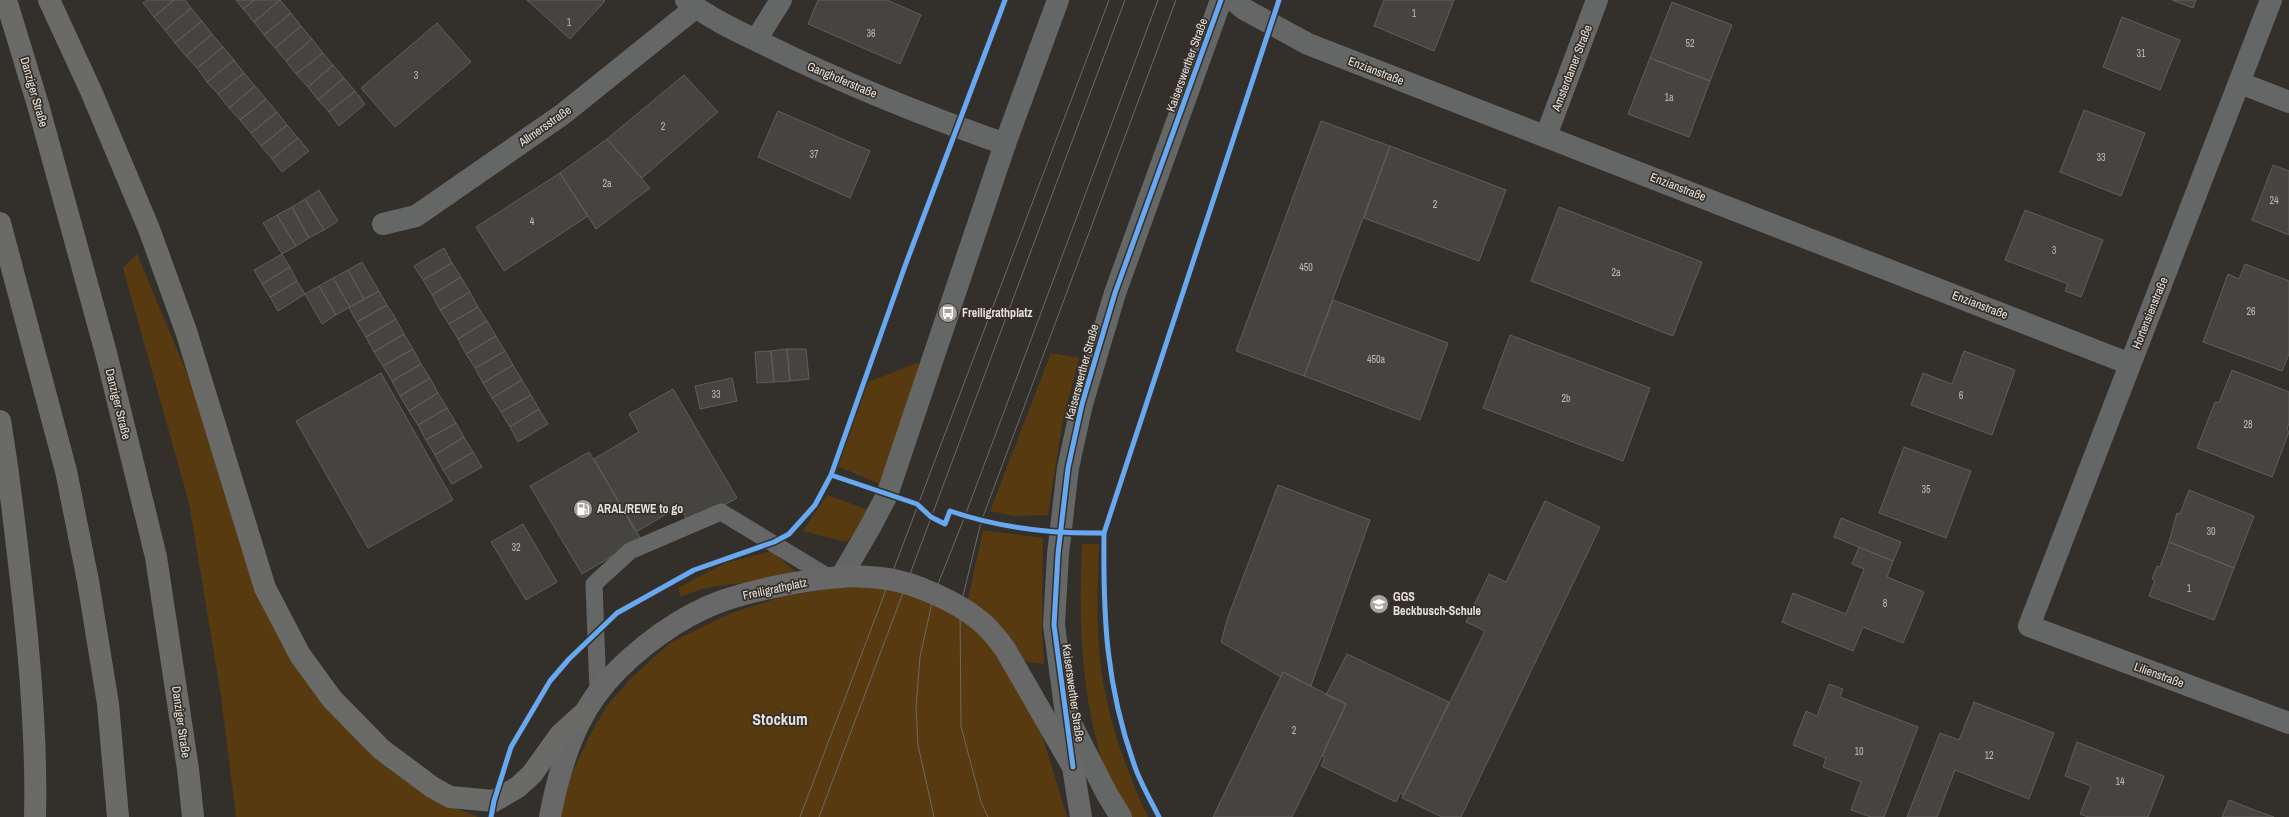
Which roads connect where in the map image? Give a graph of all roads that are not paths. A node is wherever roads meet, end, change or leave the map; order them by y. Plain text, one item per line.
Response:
1 (6, 0) edge
2 (49, 0) edge
3 (781, 0) edge
4 (1058, 0) edge
5 (1221, 0) edge
6 (1233, 0) edge
7 (1597, 0) edge
8 (2271, 0) edge
9 (691, 4) edge
10 (756, 40) junction
11 (2240, 83) junction
12 (2289, 102) edge
13 (1546, 136) junction
14 (1005, 144) junction
15 (0, 223) edge
16 (382, 224) dead end
17 (8, 248) junction
18 (0, 271) edge
19 (2130, 364) junction
20 (0, 421) edge
21 (835, 577) junction
22 (2029, 626) joint
23 (598, 692) junction
24 (582, 715) junction
25 (1066, 715) junction
26 (2289, 723) edge
27 (1073, 767) junction
28 (35, 817) edge
29 (118, 817) edge
30 (193, 817) edge
31 (550, 817) edge
32 (1081, 817) edge
33 (1121, 817) edge

1 - 30 highway, Danziger Straße
2 - 24 highway
3 - 10 street
4 - 14 street
5 - 25 street, Kaiserswerther Straße
6 - 13 street, Enzianstraße
7 - 13 street, Amsterdamer Straße
8 - 11 street, Hortensienstraße
9 - 10 street, Ganghoferstraße
9 - 16 street, Allmersstraße
10 - 14 street, Ganghoferstraße
11 - 12 street
11 - 19 street, Hortensienstraße
13 - 19 street, Enzianstraße
14 - 21 street
15 - 17 highway
17 - 18 highway
17 - 29 highway
19 - 22 street, Hortensienstraße
20 - 28 highway
21 - 23 main road, Freiligrathplatz
21 - 23 lane
21 - 27 main road, Freiligrathplatz
22 - 26 street, Lilienstraße
23 - 24 main road, Freiligrathplatz
24 - 31 main road, Freiligrathplatz
25 - 27 street, Kaiserswerther Straße
25 - 33 street
27 - 32 main road, Freiligrathplatz

